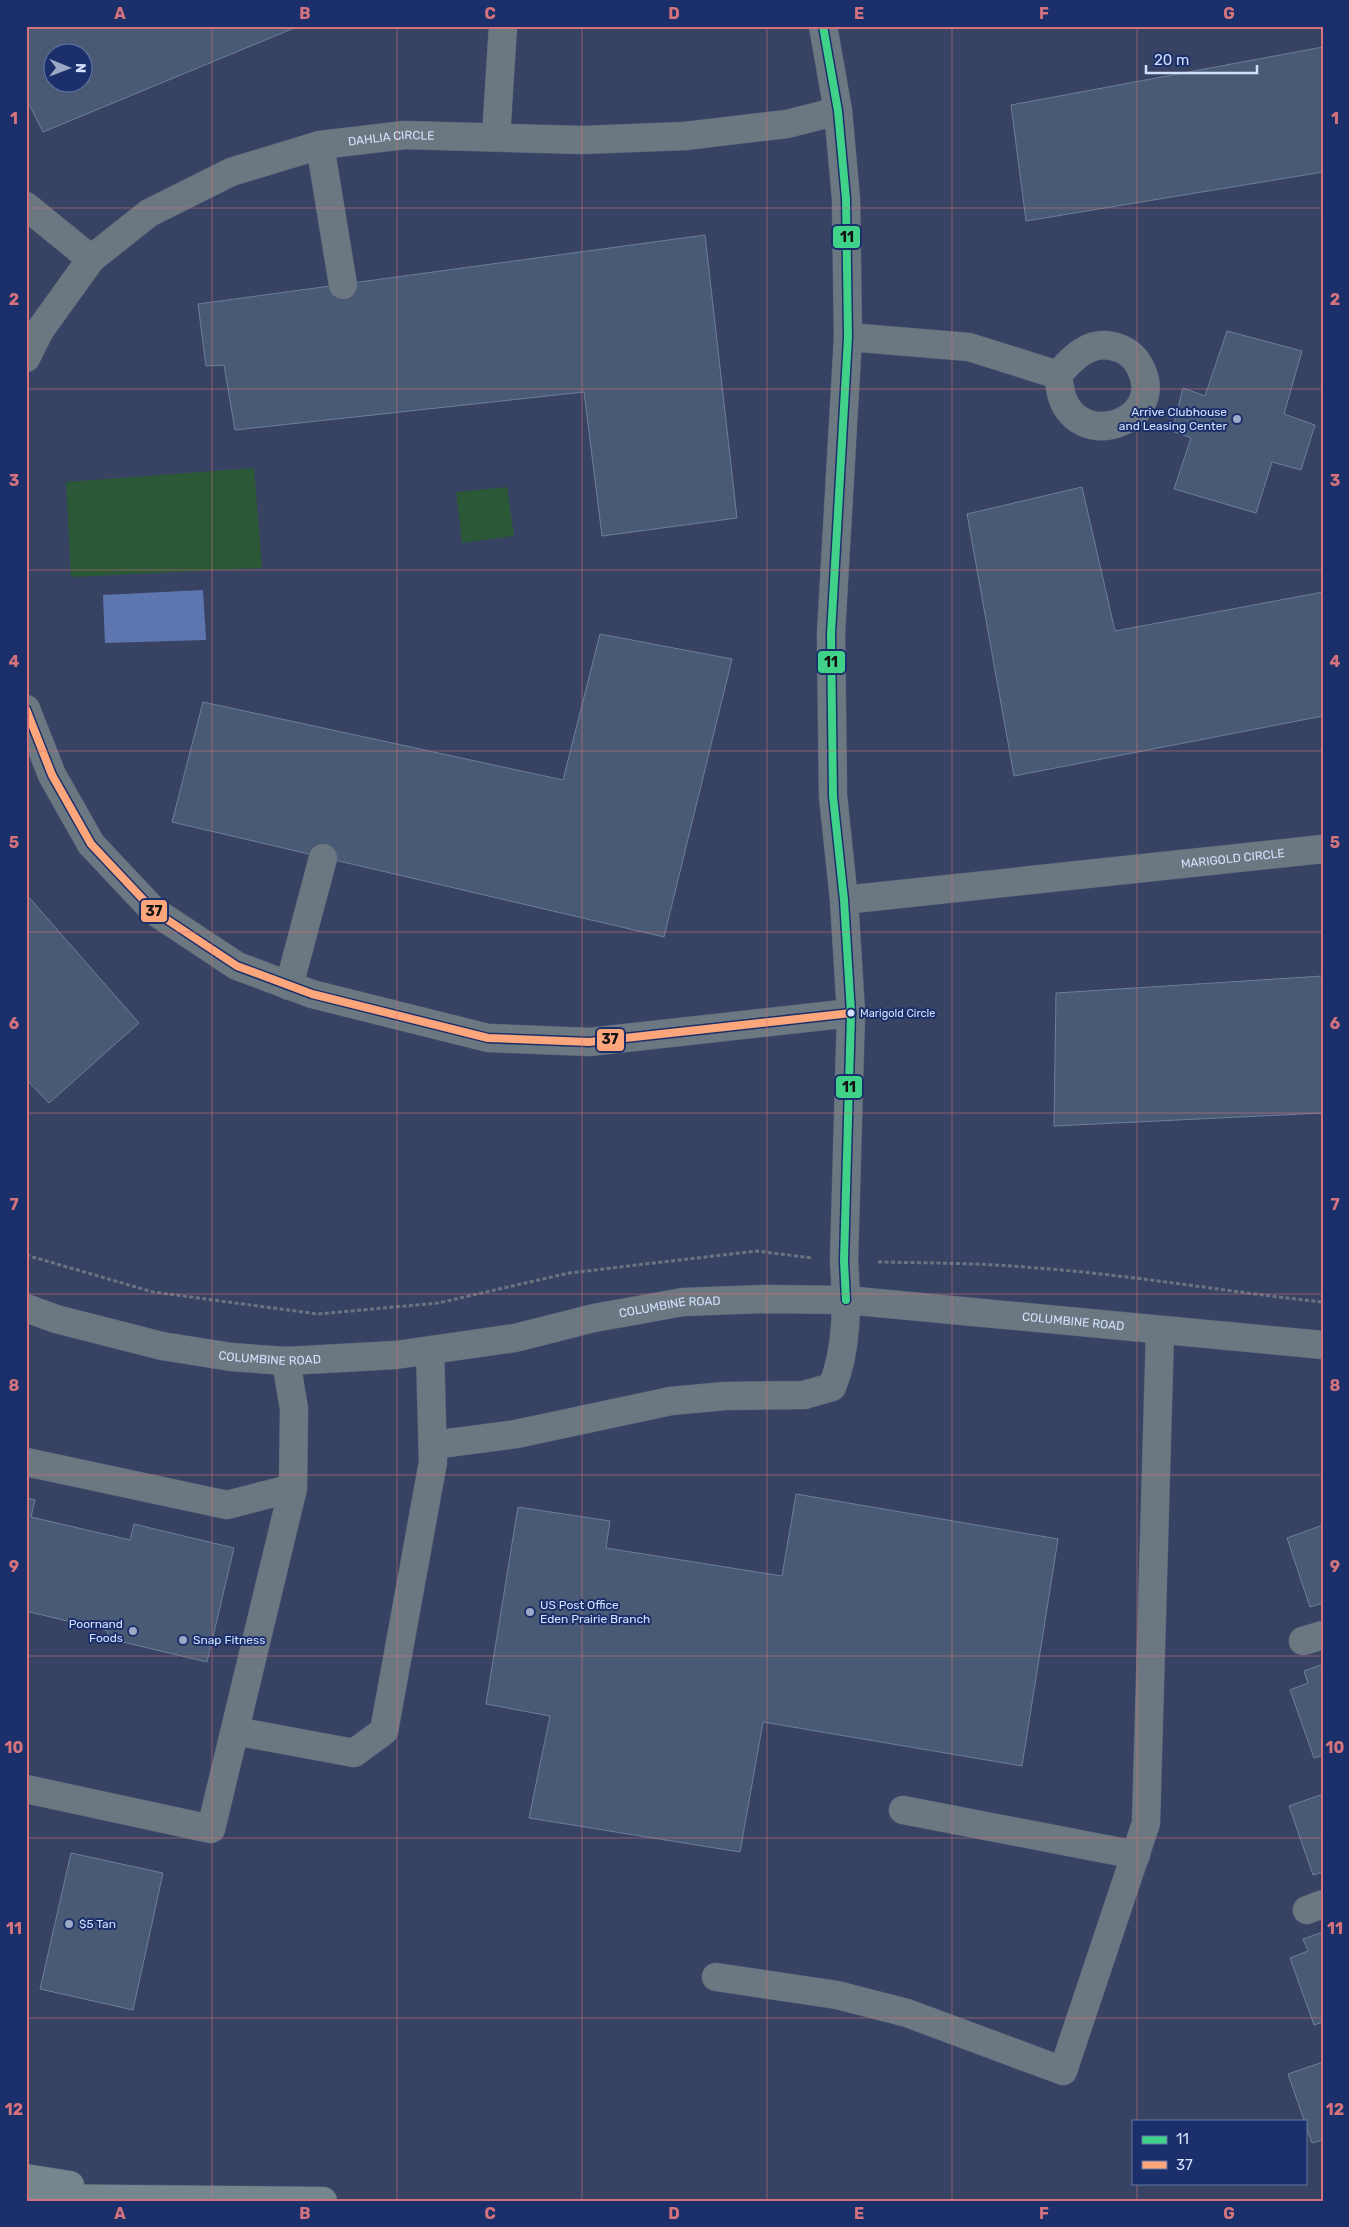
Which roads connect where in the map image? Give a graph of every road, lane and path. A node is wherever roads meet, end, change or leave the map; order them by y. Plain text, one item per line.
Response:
1 (503, 26) edge
2 (824, 26) edge
3 (838, 111) junction
4 (496, 137) junction
5 (320, 145) junction
6 (26, 206) edge
7 (91, 259) junction
8 (343, 285) dead end
9 (848, 337) junction
10 (26, 358) edge
11 (1058, 375) dead end
12 (26, 709) edge
13 (1323, 849) edge
14 (323, 858) dead end
15 (844, 900) junction
16 (289, 986) junction
17 (851, 1013) junction
18 (846, 1300) junction
19 (26, 1308) edge
20 (1160, 1331) junction
21 (1323, 1345) edge
22 (430, 1351) junction
23 (286, 1361) junction
24 (433, 1445) junction
25 (26, 1462) edge
26 (293, 1488) junction
27 (235, 1731) junction
28 (26, 1789) edge
29 (903, 1810) dead end
30 (1136, 1855) junction
31 (716, 1977) dead end
32 (26, 2178) edge
33 (26, 2198) edge
34 (158, 2199) junction
35 (323, 2201) edge

1 - 4 street
2 - 3 street
3 - 4 street, DAHLIA CIRCLE
3 - 9 street
4 - 5 street, DAHLIA CIRCLE
5 - 7 street, DAHLIA CIRCLE
5 - 8 street
6 - 7 street
7 - 10 street, DAHLIA CIRCLE
9 - 11 street
9 - 15 street
12 - 16 street
13 - 15 street, MARIGOLD CIRCLE
14 - 16 street
15 - 17 street
16 - 17 street
17 - 18 street
18 - 20 street, COLUMBINE ROAD
18 - 22 street, COLUMBINE ROAD
18 - 24 street
19 - 23 street, COLUMBINE ROAD
20 - 21 street, COLUMBINE ROAD
20 - 30 street
22 - 23 street, COLUMBINE ROAD
22 - 24 street
23 - 26 street
24 - 27 street
25 - 26 street
26 - 27 street
27 - 28 street
29 - 30 street
30 - 31 street
32 - 34 main road
33 - 34 main road
34 - 35 main road

